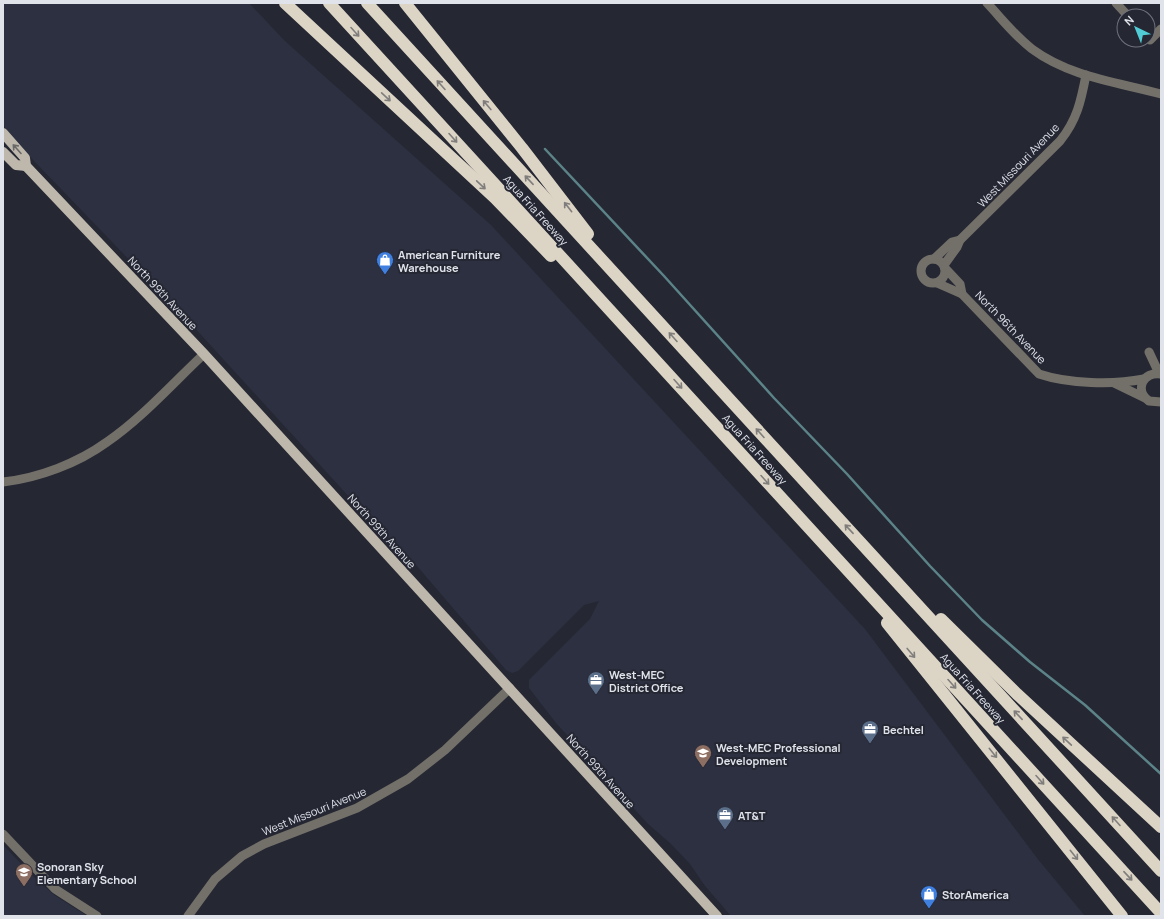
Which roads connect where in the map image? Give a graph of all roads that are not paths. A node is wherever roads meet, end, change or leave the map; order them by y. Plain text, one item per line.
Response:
1 (285, 3) edge
2 (329, 3) edge
3 (367, 3) edge
4 (405, 3) edge
5 (988, 3) edge
6 (1086, 75) junction
7 (1161, 94) edge
8 (3, 133) edge
9 (3, 152) edge
10 (26, 166) junction
11 (960, 240) junction
12 (934, 259) junction
13 (944, 267) junction
14 (937, 283) junction
15 (624, 284) junction
16 (962, 294) junction
17 (604, 304) junction
18 (204, 354) junction
19 (1161, 374) edge
20 (1146, 377) junction
21 (1114, 383) junction
22 (1145, 399) junction
23 (1161, 402) edge
24 (3, 482) edge
25 (875, 557) junction
26 (854, 576) junction
27 (510, 688) junction
28 (1161, 827) edge
29 (3, 834) edge
30 (1161, 871) edge
31 (1161, 912) edge
32 (97, 916) edge
33 (188, 916) edge
34 (717, 916) edge
35 (1122, 916) edge

1 -> 17 highway
2 -> 17 highway, Agua Fria Freeway
15 -> 3 highway, Agua Fria Freeway
15 -> 4 highway
5 - 6 street
6 - 7 street
6 - 11 street, West Missouri Avenue
10 -> 8 main road, North 99th Avenue
9 - 10 main road, North 99th Avenue
10 - 18 main road, North 99th Avenue
11 - 12 street, West Missouri Avenue
11 - 13 street, West Missouri Avenue
12 - 13 street
12 - 14 street
13 - 14 street
13 - 16 street, North 96th Avenue
14 - 16 street, North 96th Avenue
25 -> 15 highway, Agua Fria Freeway
16 - 21 street, North 96th Avenue
17 -> 26 highway, Agua Fria Freeway
18 - 24 street
18 - 27 main road, North 99th Avenue
19 - 20 street, North 96th Avenue
19 - 20 street
20 - 21 street, North 96th Avenue
20 - 22 street
21 - 22 street, North 96th Avenue
22 - 23 street, North 96th Avenue
28 -> 25 highway
30 -> 25 highway, Agua Fria Freeway
26 -> 31 highway, Agua Fria Freeway
26 -> 35 highway
27 - 33 street, West Missouri Avenue
27 - 34 main road, North 99th Avenue
29 - 32 street

